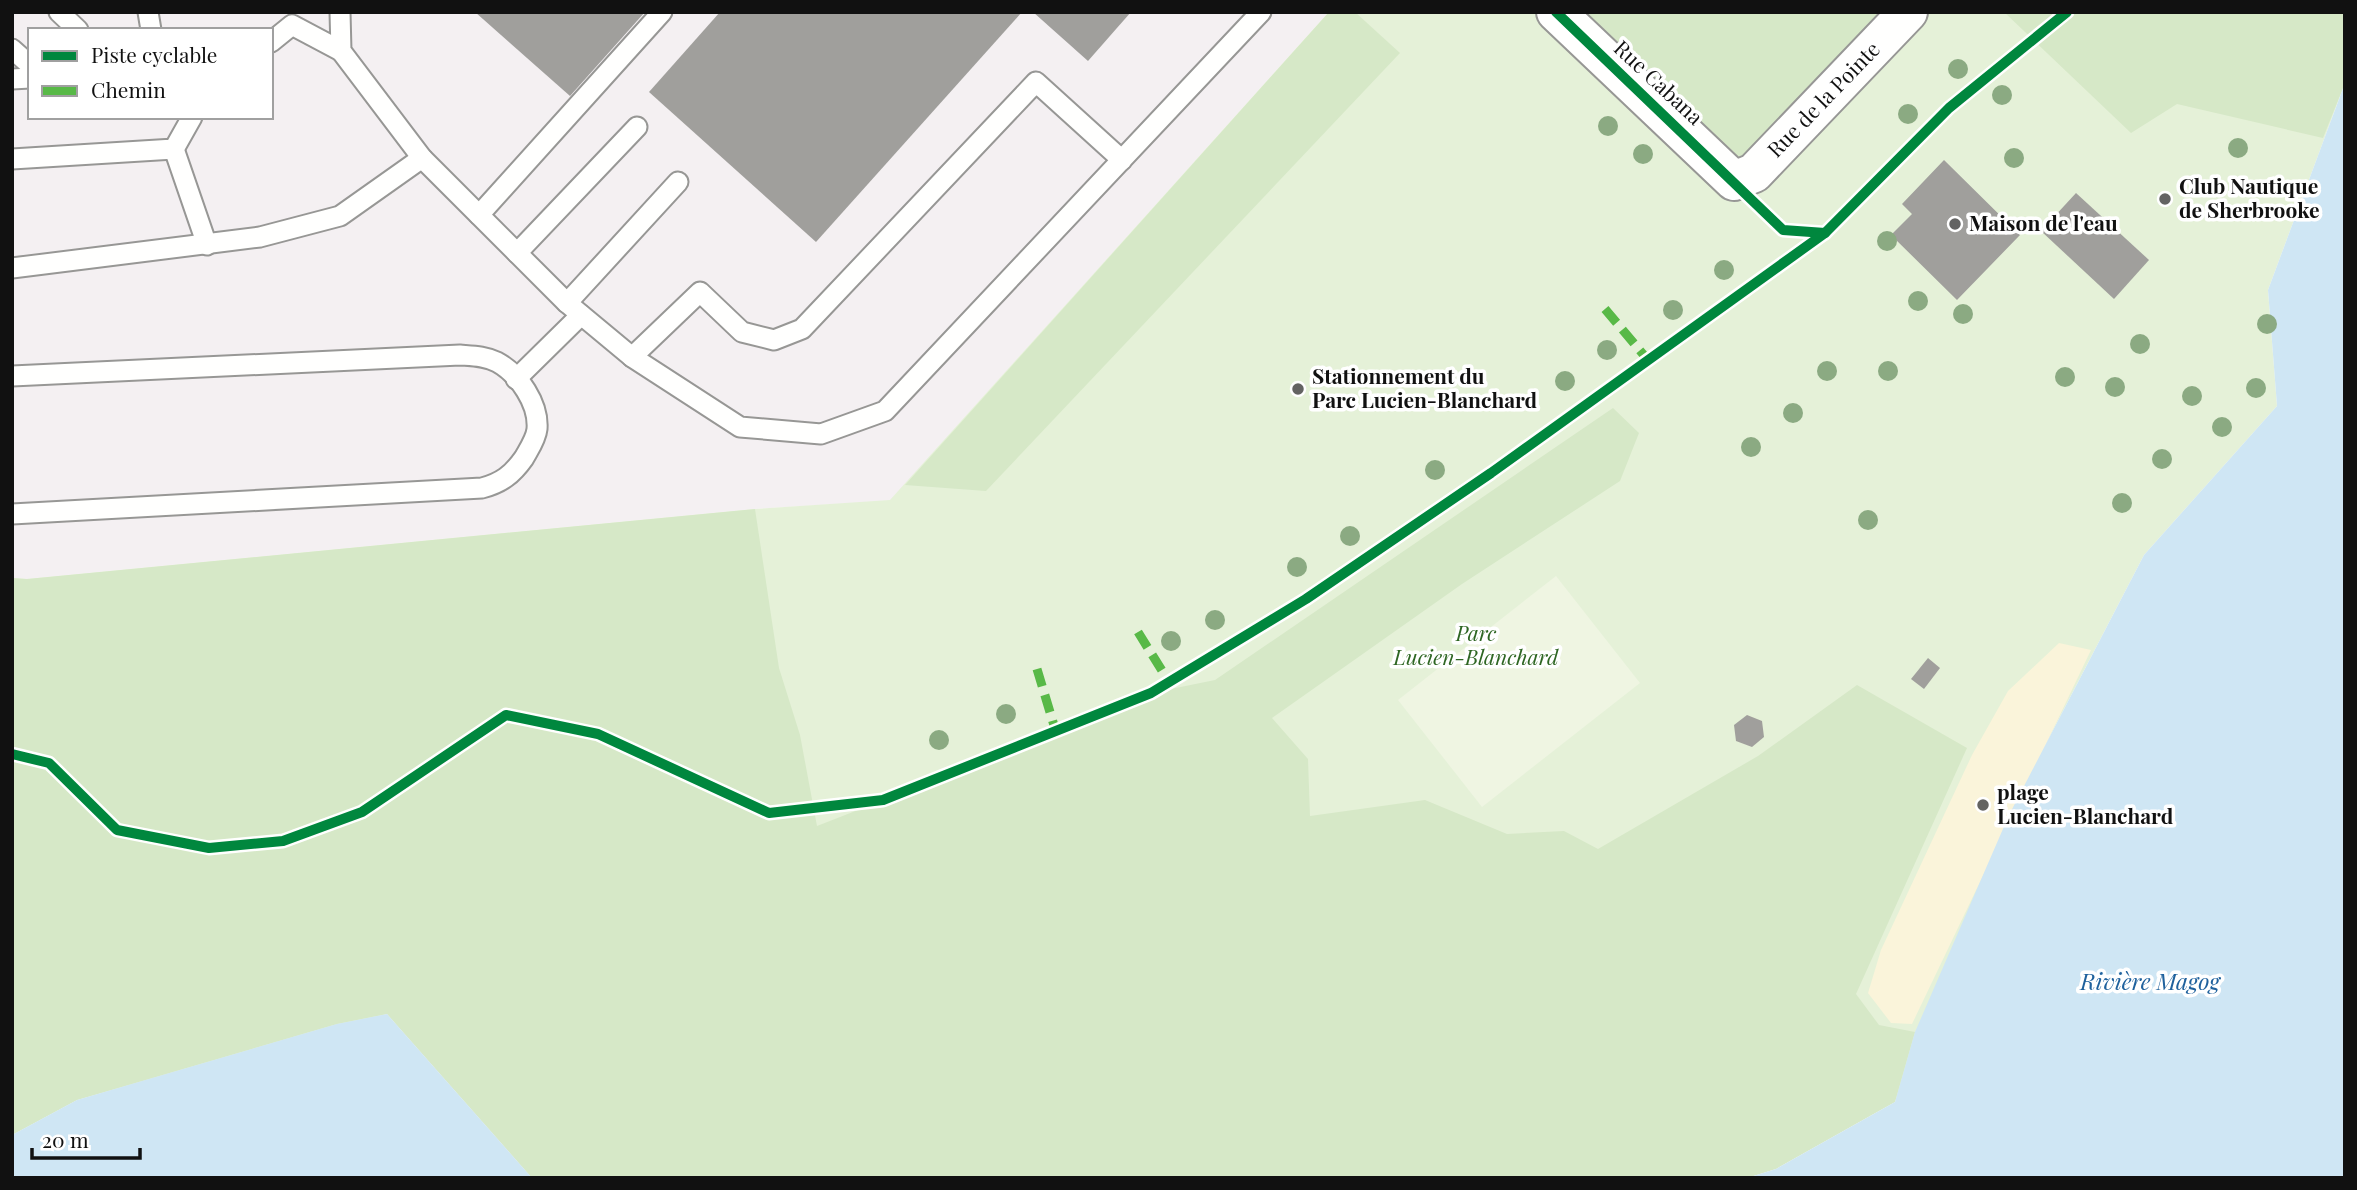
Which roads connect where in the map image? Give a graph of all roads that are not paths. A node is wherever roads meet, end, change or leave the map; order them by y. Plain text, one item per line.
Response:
1 (59, 12) edge
2 (340, 12) edge
3 (662, 12) edge
4 (1261, 12) edge
5 (1556, 12) edge
6 (1908, 12) edge
7 (76, 28) edge
8 (273, 40) edge
9 (12, 49) edge
10 (341, 51) junction
11 (28, 63) edge
12 (191, 119) edge
13 (637, 127) dead end
14 (174, 149) junction
15 (422, 158) junction
16 (12, 159) edge
17 (1122, 160) junction
18 (1734, 181) joint
19 (678, 182) dead end
20 (479, 215) junction
21 (207, 244) junction
22 (517, 253) junction
23 (12, 268) edge
24 (574, 309) junction
25 (632, 357) junction
26 (12, 376) edge
27 (516, 379) junction
28 (12, 514) edge

1 - 7 lane
2 - 10 lane
3 - 20 lane
4 - 17 lane
5 - 18 street, Rue Cabana
6 - 18 street, Rue de la Pointe
8 - 10 lane
9 - 11 lane
10 - 15 lane
12 - 14 lane
13 - 22 lane
14 - 16 lane
14 - 21 lane
15 - 20 lane
15 - 21 lane
17 - 25 lane
17 - 25 lane
19 - 24 lane
20 - 22 lane
21 - 23 lane
22 - 24 lane
24 - 25 lane
24 - 27 lane
26 - 27 lane
27 - 28 lane

